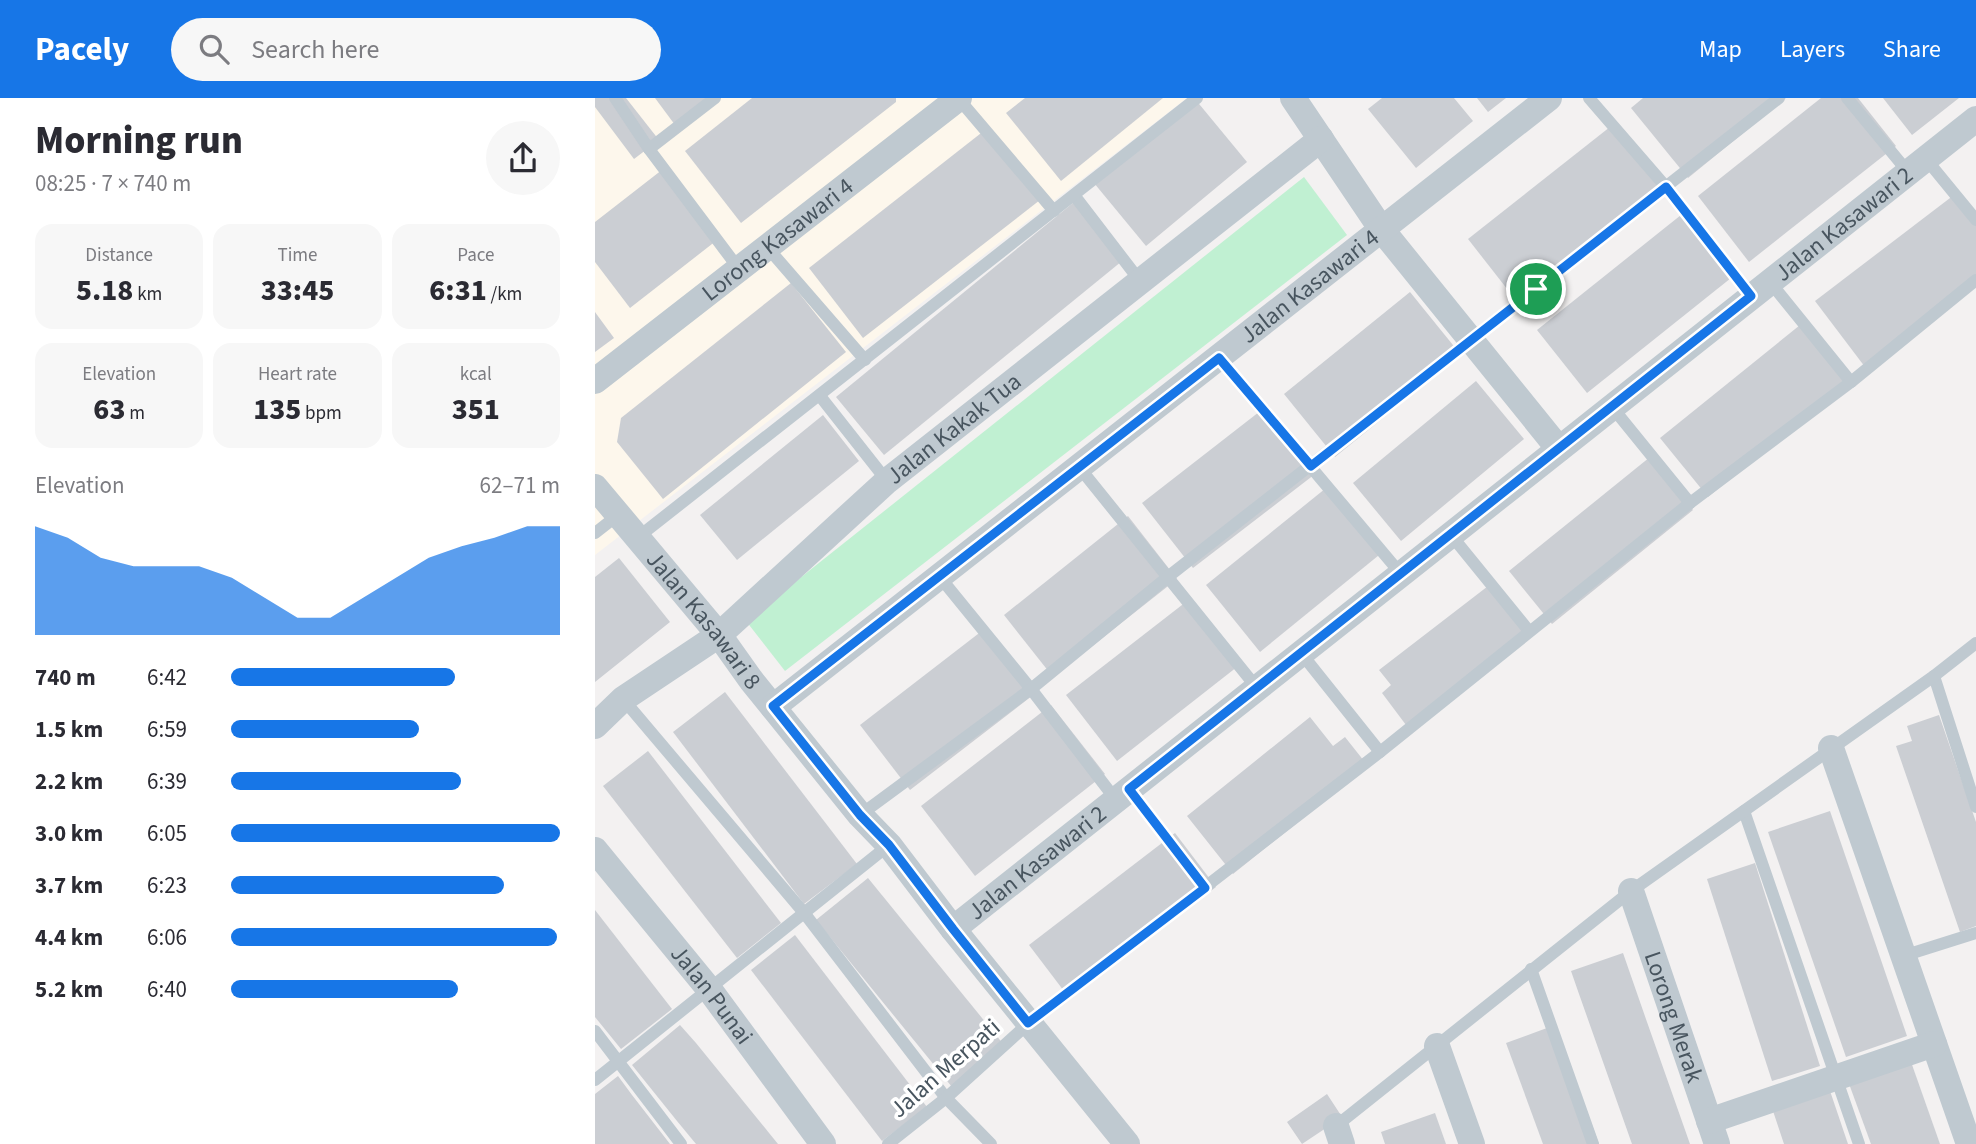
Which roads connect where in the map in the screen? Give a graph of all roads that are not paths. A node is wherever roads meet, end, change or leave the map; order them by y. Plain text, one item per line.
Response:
1 (615, 98) edge
2 (715, 98) edge
3 (1197, 98) edge
4 (1293, 98) edge
5 (1549, 98) edge
6 (1589, 98) edge
7 (1779, 98) edge
8 (1847, 98) edge
9 (949, 101) edge
10 (1976, 119) edge
11 (1321, 139) junction
12 (649, 149) junction
13 (1917, 165) junction
14 (1666, 187) junction
15 (1074, 195) junction
16 (1054, 211) junction
17 (1976, 220) edge
18 (1382, 230) junction
19 (767, 247) junction
20 (739, 269) junction
21 (1976, 280) edge
22 (1140, 281) junction
23 (1761, 289) junction
24 (1471, 340) junction
25 (1219, 358) junction
26 (865, 360) junction
27 (595, 381) edge
28 (1851, 382) junction
29 (820, 396) junction
30 (1612, 407) junction
31 (1559, 449) junction
32 (1311, 466) junction
33 (1079, 467) junction
34 (887, 481) junction
35 (595, 487) edge
36 (1690, 503) junction
37 (618, 515) junction
38 (595, 533) edge
39 (1451, 535) junction
40 (637, 539) junction
41 (1401, 574) junction
42 (940, 576) junction
43 (1169, 576) junction
44 (1529, 631) junction
45 (719, 635) junction
46 (1976, 643) edge
47 (1301, 653) junction
48 (1934, 676) junction
49 (1257, 688) junction
50 (1031, 689) junction
51 (623, 699) junction
52 (773, 706) junction
53 (595, 726) edge
54 (1832, 748) junction
55 (1380, 752) junction
56 (1122, 794) junction
57 (1976, 807) edge
58 (1744, 811) junction
59 (860, 815) junction
60 (889, 845) junction
61 (595, 850) edge
62 (1205, 888) junction
63 (1631, 891) junction
64 (806, 914) junction
65 (953, 929) junction
66 (1976, 933) edge
67 (1903, 956) junction
68 (1531, 969) junction
69 (709, 989) junction
70 (1028, 1023) junction
71 (595, 1031) edge
72 (1934, 1044) junction
73 (1437, 1046) junction
74 (619, 1063) junction
75 (1836, 1078) junction
76 (595, 1080) edge
77 (946, 1098) junction
78 (1713, 1132) edge
79 (1338, 1135) edge
80 (681, 1144) edge
81 (823, 1144) edge
82 (888, 1144) edge
83 (992, 1144) edge
84 (1126, 1144) edge
85 (1472, 1144) edge
86 (1593, 1144) edge
87 (1859, 1144) edge
88 (1969, 1144) edge

1 - 12 lane
2 - 12 lane
3 - 15 lane
4 - 11 street
5 - 18 street, Jalan Kasawari 4
6 - 14 lane
7 - 14 lane
8 - 13 lane
9 - 16 lane
9 - 19 street, Lorong Kasawari 4
10 - 13 street, Jalan Kasawari 2
11 - 18 street
11 - 22 street, Jalan Kakak Tua
12 - 20 lane
13 - 17 lane
13 - 23 street, Jalan Kasawari 2
14 - 23 lane
14 - 24 lane
15 - 16 lane
15 - 22 lane
16 - 26 lane
18 - 24 street
18 - 25 street, Jalan Kasawari 4
19 - 20 street, Lorong Kasawari 4
19 - 26 lane
20 - 27 street, Lorong Kasawari 4
21 - 28 lane, Jalan Merpati
22 - 34 street, Jalan Kakak Tua
23 - 28 lane
23 - 30 street, Jalan Kasawari 2
24 - 31 street
24 - 32 lane
25 - 32 lane
25 - 33 street, Jalan Kasawari 4
26 - 29 lane
28 - 36 lane, Jalan Merpati
29 - 34 lane
29 - 40 lane
30 - 31 street, Jalan Kasawari 2
30 - 36 lane
31 - 39 street, Jalan Kasawari 2
32 - 41 lane
32 - 43 lane
33 - 42 street, Jalan Kasawari 4
33 - 43 lane
34 - 45 street, Jalan Kakak Tua
35 - 37 street, Jalan Kasawari 8
36 - 44 lane, Jalan Merpati
37 - 38 lane
37 - 40 street, Jalan Kasawari 8
39 - 41 street, Jalan Kasawari 2
39 - 44 lane
40 - 45 street, Jalan Kasawari 8
41 - 47 street, Jalan Kasawari 2
42 - 50 lane
42 - 52 street, Jalan Kasawari 4
43 - 49 lane
43 - 50 lane
44 - 55 lane, Jalan Merpati
45 - 51 street, Jalan Kakak Tua
45 - 52 street, Jalan Kasawari 8
46 - 48 lane
47 - 49 street, Jalan Kasawari 2
47 - 55 lane
48 - 54 lane
48 - 57 lane
49 - 56 street, Jalan Kasawari 2
50 - 56 lane
50 - 59 lane
51 - 53 street, Jalan Kakak Tua
51 - 64 lane
52 - 59 street, Jalan Kasawari 8
54 - 58 lane
54 - 67 street
55 - 62 lane, Jalan Merpati
56 - 62 lane
56 - 65 street, Jalan Kasawari 2
58 - 63 lane
58 - 75 lane
59 - 60 street, Jalan Kasawari 8
60 - 64 lane
60 - 65 street, Jalan Kasawari 8
61 - 69 street, Jalan Punai
62 - 70 lane, Jalan Merpati
63 - 68 lane
63 - 78 street, Lorong Merak
64 - 69 lane
64 - 77 lane
65 - 70 street, Jalan Kasawari 8
66 - 67 lane
67 - 72 street
68 - 73 lane
68 - 86 lane
69 - 74 lane
69 - 81 street, Jalan Punai
70 - 77 lane, Jalan Merpati
70 - 84 street, Jalan Kasawari 8
71 - 74 lane
72 - 75 street
72 - 88 street
73 - 79 lane
73 - 85 street
74 - 76 lane
74 - 80 lane
75 - 78 street
75 - 87 lane
77 - 82 lane, Jalan Merpati
77 - 83 lane

